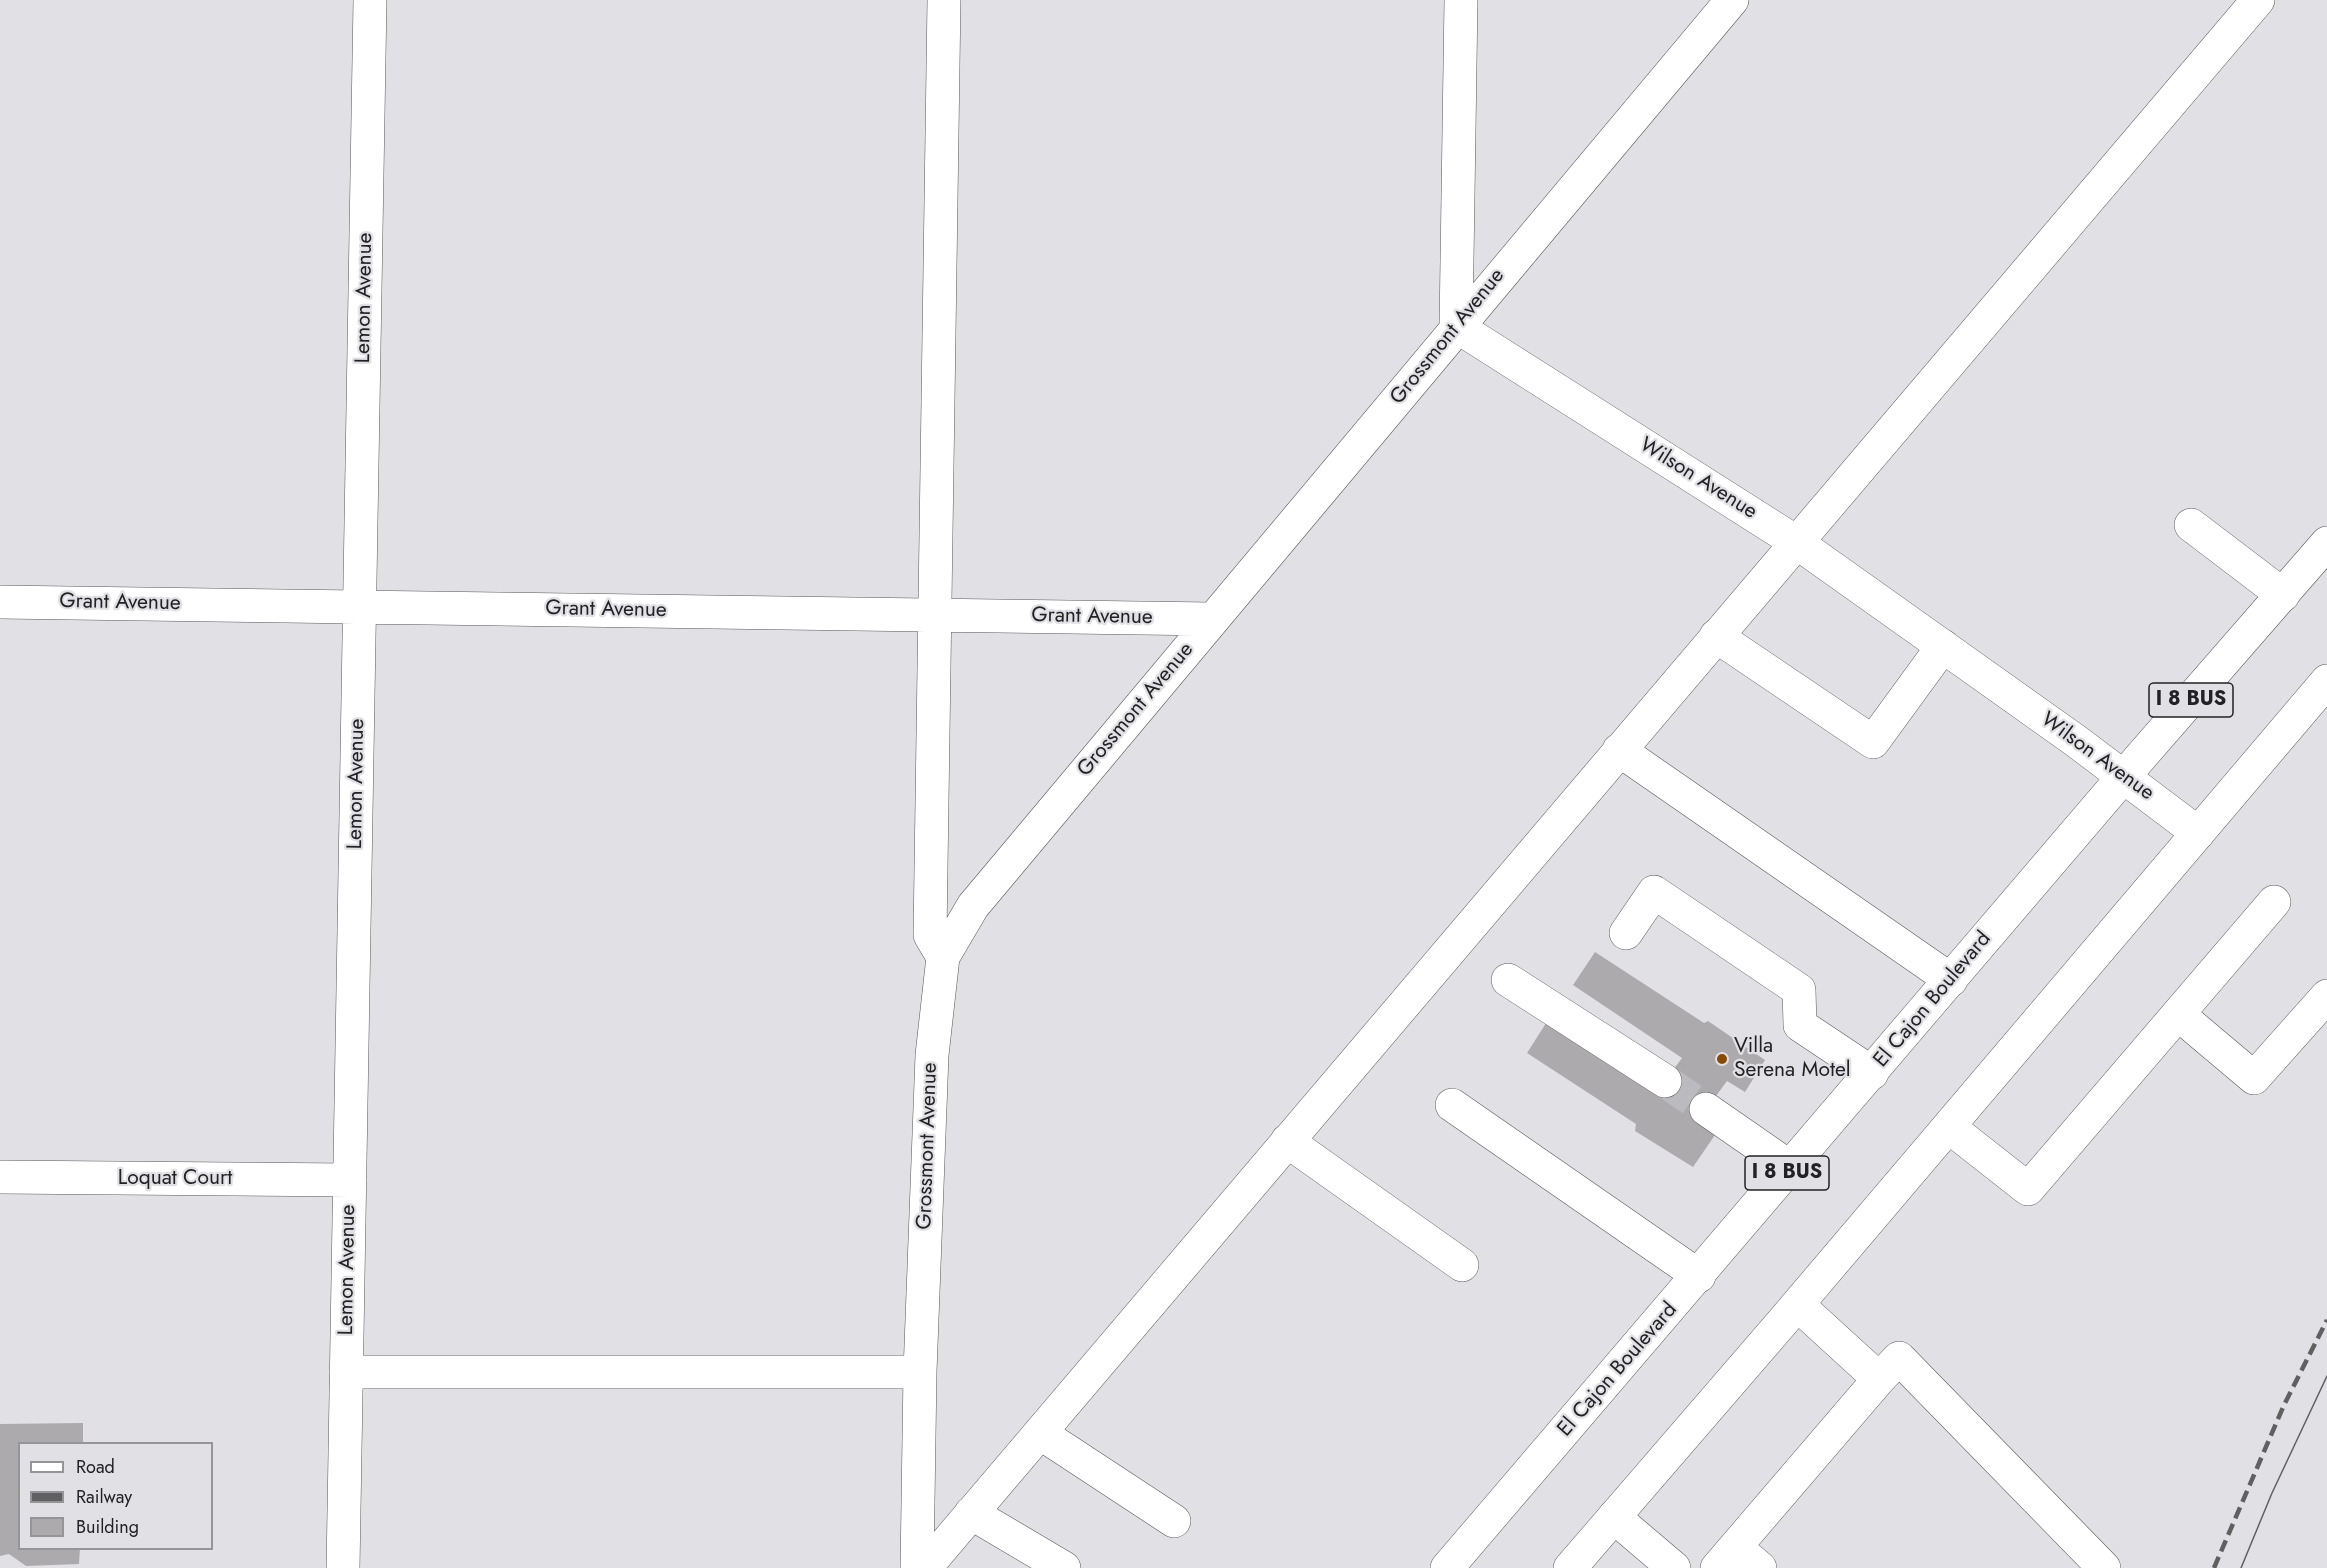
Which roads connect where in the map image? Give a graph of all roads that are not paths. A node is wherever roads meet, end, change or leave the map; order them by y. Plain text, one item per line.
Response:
1 (370, 0) edge
2 (944, 0) edge
3 (1461, 0) edge
4 (1732, 0) edge
5 (2258, 0) edge
6 (1456, 326) junction
7 (2191, 525) dead end
8 (1796, 542) junction
9 (2327, 543) edge
10 (2283, 595) junction
11 (0, 602) edge
12 (359, 606) junction
13 (935, 615) junction
14 (1212, 619) junction
15 (1716, 636) junction
16 (1943, 646) junction
17 (2327, 681) edge
18 (1619, 750) junction
19 (2124, 776) junction
20 (2198, 833) junction
21 (2274, 902) dead end
22 (1626, 933) dead end
23 (944, 957) junction
24 (1508, 980) dead end
25 (1951, 980) junction
26 (2327, 996) edge
27 (2178, 1014) junction
28 (1872, 1073) junction
29 (1665, 1081) tunnel mouth
30 (1452, 1105) dead end
31 (1706, 1109) tunnel mouth
32 (1948, 1127) junction
33 (1287, 1141) junction
34 (1791, 1168) junction
35 (0, 1177) edge
36 (350, 1180) junction
37 (1462, 1265) dead end
38 (1699, 1276) junction
39 (1798, 1305) junction
40 (346, 1372) junction
41 (920, 1372) junction
42 (1879, 1379) junction
43 (1040, 1433) junction
44 (971, 1513) junction
45 (1614, 1517) junction
46 (1174, 1521) dead end
47 (1726, 1557) edge
48 (343, 1568) edge
49 (917, 1568) edge
50 (925, 1568) edge
51 (1064, 1568) edge
52 (1447, 1568) edge
53 (1570, 1568) edge
54 (1674, 1568) edge
55 (1760, 1568) edge
56 (2104, 1568) edge

1 - 12 street, Lemon Avenue
2 - 13 street
3 - 6 street
4 - 6 street, Grossmont Avenue
5 - 8 street
6 - 8 street, Wilson Avenue
6 - 14 street, Grossmont Avenue
7 - 10 street
8 - 15 street
8 - 16 street, Wilson Avenue
9 - 10 street, El Cajon Boulevard / I 8 BUS
10 - 19 street, El Cajon Boulevard / I 8 BUS
11 - 12 street, Grant Avenue
12 - 13 street, Grant Avenue
12 - 36 street, Lemon Avenue
13 - 14 street, Grant Avenue
13 - 23 street
14 - 23 street, Grossmont Avenue
15 - 16 street
15 - 18 street
16 - 19 street, Wilson Avenue
17 - 20 street
18 - 25 street
18 - 33 street
19 - 20 street, Wilson Avenue
19 - 25 street, El Cajon Boulevard / I 8 BUS
20 - 32 street
21 - 27 street
22 - 28 street
23 - 41 street, Grossmont Avenue
24 - 29 street
25 - 28 street, El Cajon Boulevard / I 8 BUS
26 - 27 street
27 - 32 street
28 - 34 street, El Cajon Boulevard / I 8 BUS
30 - 38 street
31 - 34 street
32 - 39 street
33 - 37 street
33 - 43 street
34 - 38 street, El Cajon Boulevard / I 8 BUS
35 - 36 street, Loquat Court
36 - 40 street, Lemon Avenue
38 - 52 street, El Cajon Boulevard / I 8 BUS
39 - 42 street
39 - 45 street
40 - 41 street
40 - 48 street, Lemon Avenue
41 - 49 street, Grossmont Avenue
42 - 47 street
42 - 56 street
43 - 44 street
43 - 46 street
44 - 50 street
44 - 51 street
45 - 53 street
45 - 54 street
47 - 55 street

